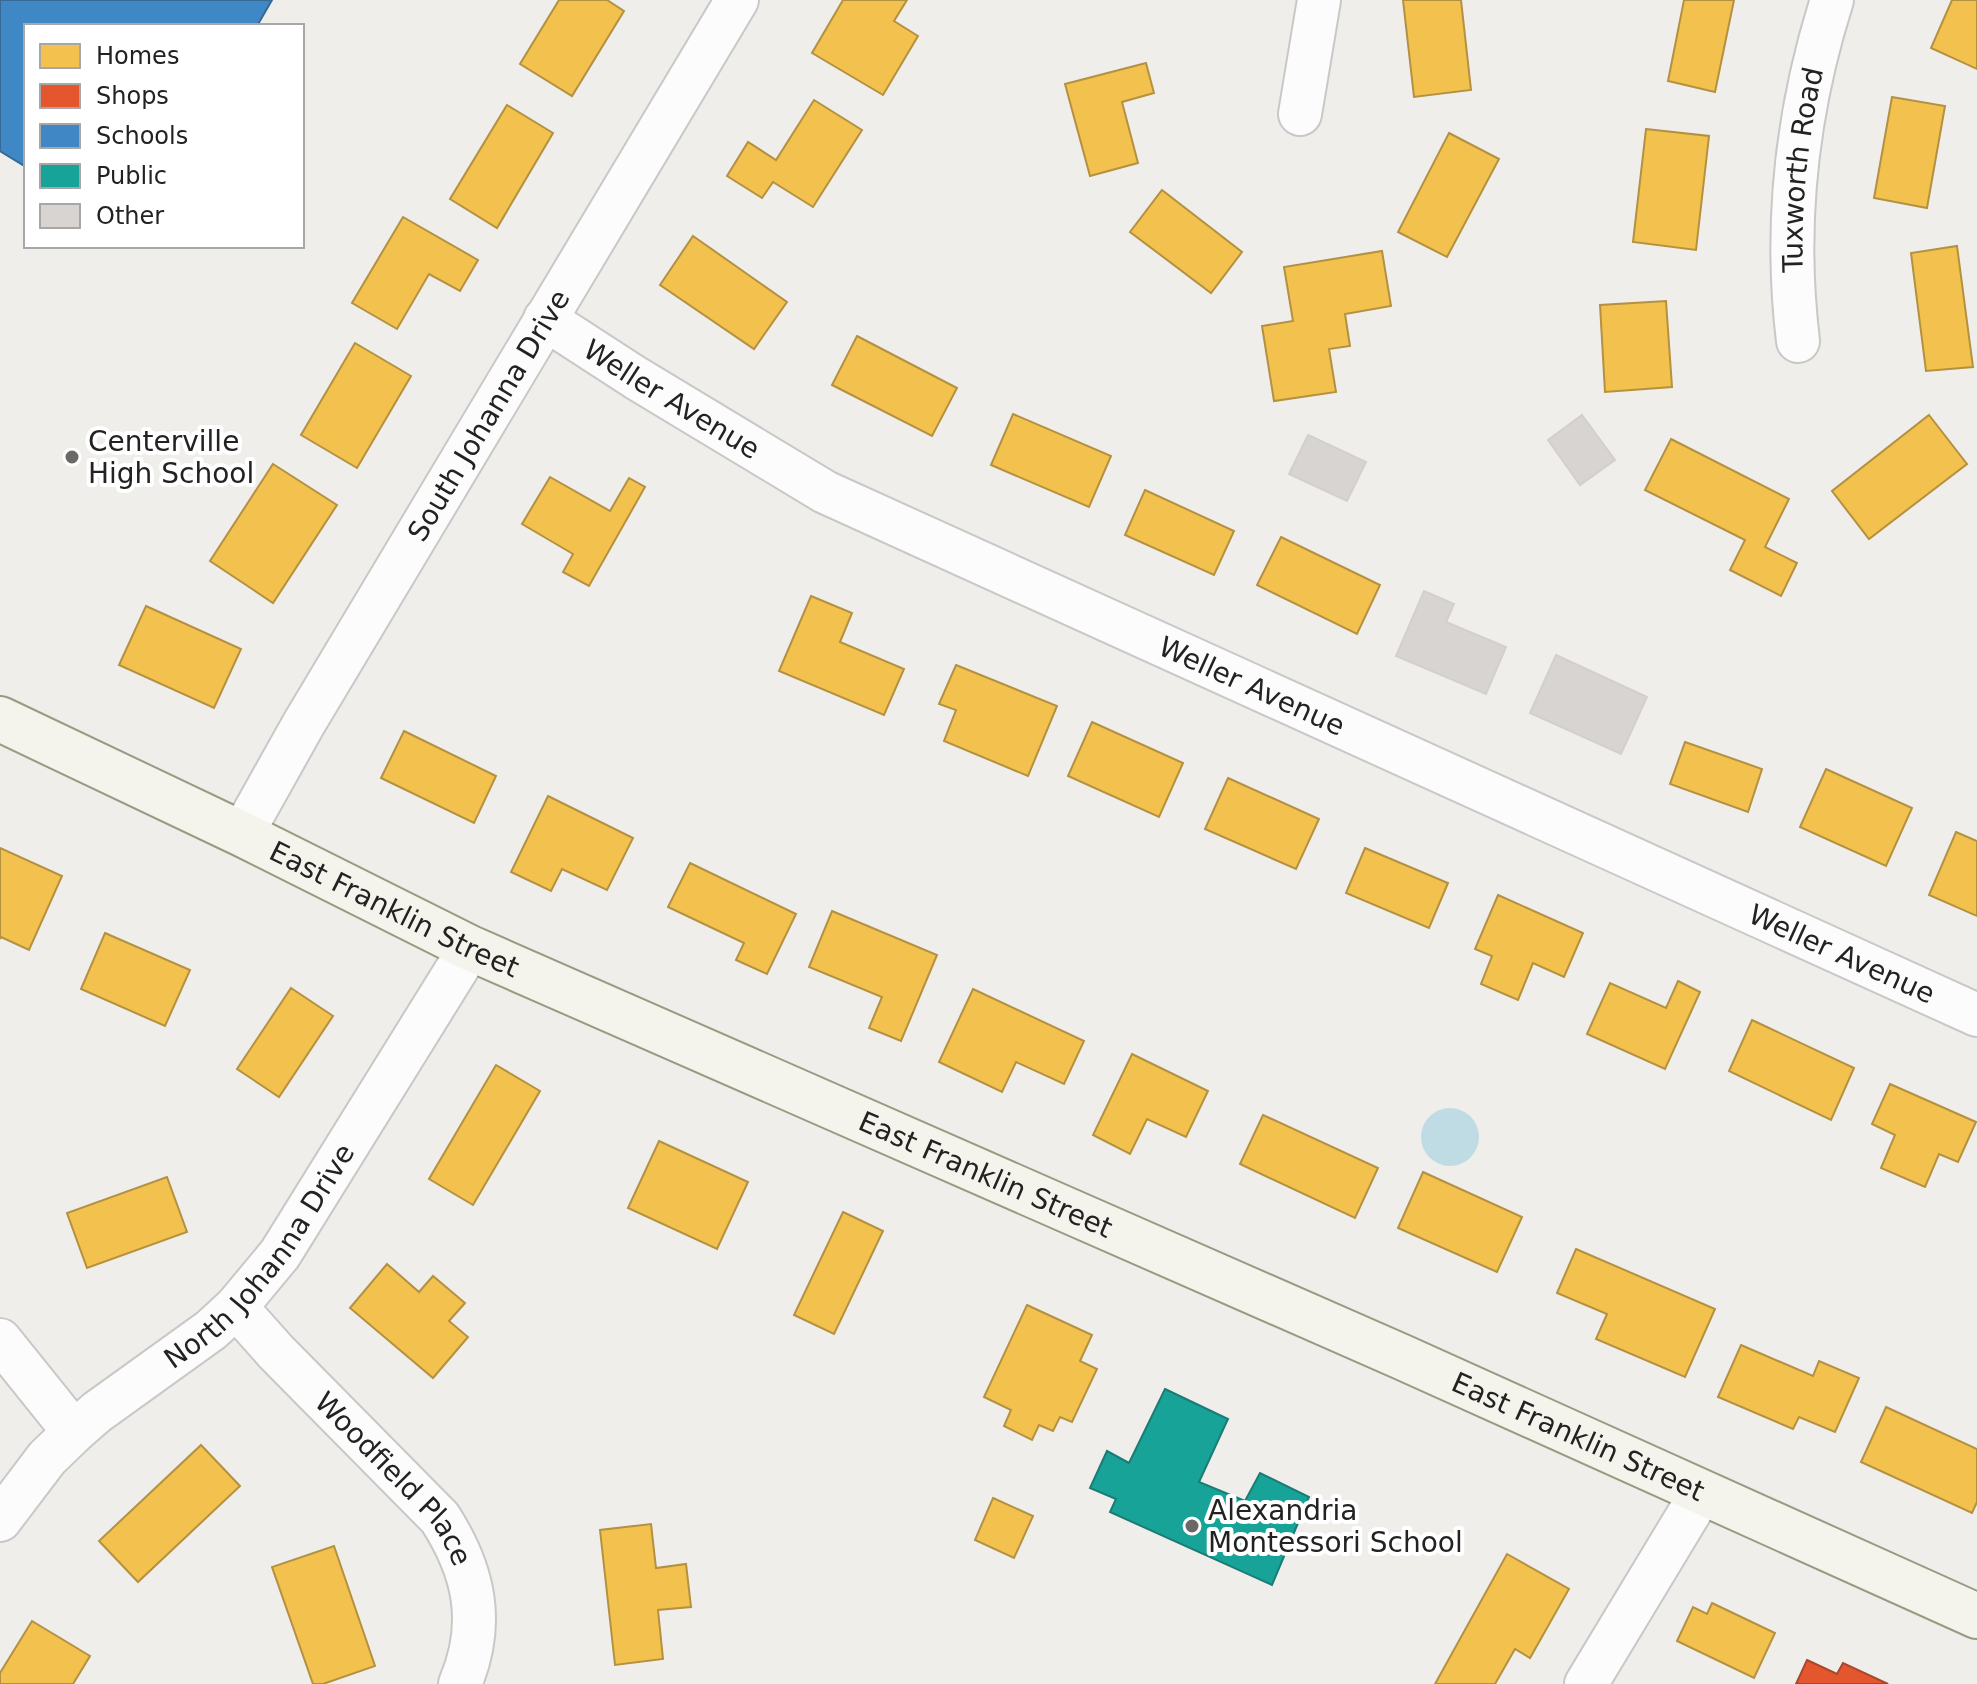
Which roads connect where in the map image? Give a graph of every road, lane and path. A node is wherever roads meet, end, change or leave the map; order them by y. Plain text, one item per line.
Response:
1 (737, 0) edge
2 (1319, 0) edge
3 (1832, 0) edge
4 (1300, 114) dead end
5 (545, 319) junction
6 (1798, 341) dead end
7 (0, 719) edge
8 (242, 834) junction
9 (470, 948) junction
10 (1977, 1015) edge
11 (236, 1307) junction
12 (0, 1340) edge
13 (74, 1432) junction
14 (1702, 1492) junction
15 (0, 1520) edge
16 (1977, 1616) edge
17 (460, 1684) edge
18 (1586, 1684) edge

1 - 5 street, South Johanna Drive
2 - 4 street
3 - 6 street, Tuxworth Road
5 - 8 street, South Johanna Drive
5 - 10 street, Weller Avenue
7 - 8 street, East Franklin Street
8 - 9 street, East Franklin Street
9 - 11 street, North Johanna Drive
9 - 14 street, East Franklin Street
11 - 13 street, North Johanna Drive
11 - 17 street, Woodfield Place
12 - 13 street
13 - 15 street, North Johanna Drive
14 - 16 street, East Franklin Street
14 - 18 street

